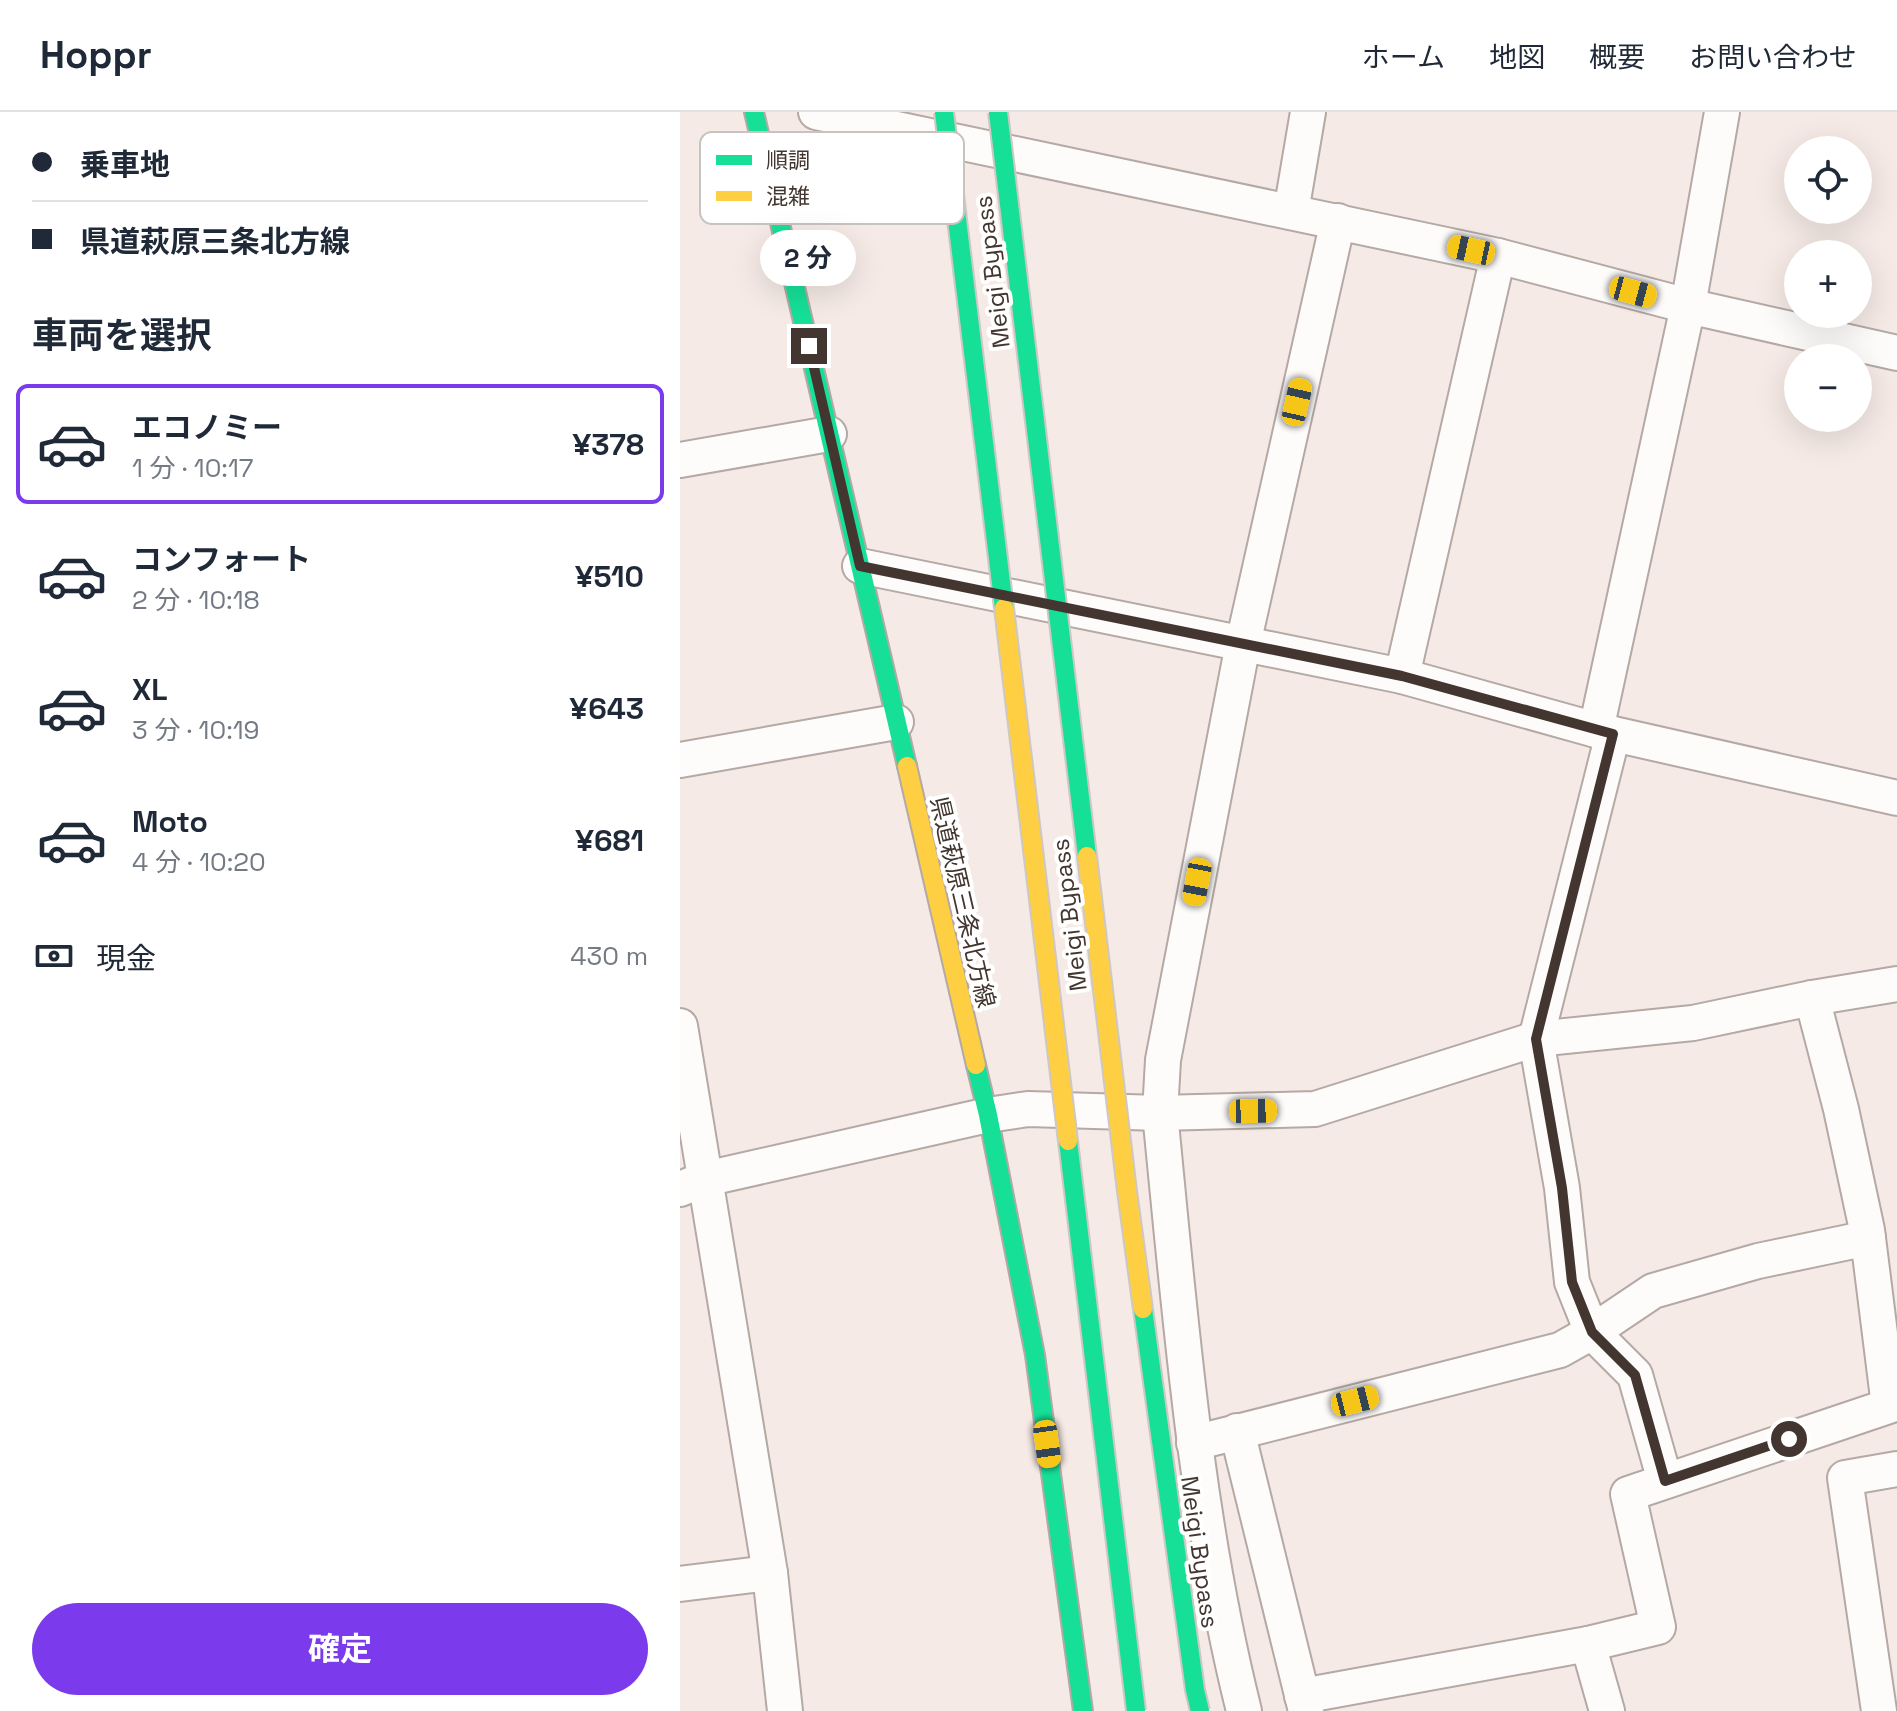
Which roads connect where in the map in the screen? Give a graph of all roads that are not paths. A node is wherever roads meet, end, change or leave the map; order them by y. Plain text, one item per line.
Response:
1 (754, 112) edge
2 (816, 112) edge
3 (944, 112) edge
4 (998, 112) edge
5 (1308, 112) edge
6 (1722, 112) edge
7 (759, 132) edge
8 (911, 132) edge
9 (946, 132) edge
10 (964, 143) edge
11 (1291, 212) junction
12 (1338, 221) junction
13 (780, 224) edge
14 (957, 224) edge
15 (1498, 256) junction
16 (1688, 306) junction
17 (1897, 353) edge
18 (829, 434) junction
19 (680, 460) edge
20 (860, 566) junction
21 (1243, 644) junction
22 (1402, 676) junction
23 (896, 722) junction
24 (1604, 732) junction
25 (680, 760) edge
26 (1897, 798) edge
27 (1897, 984) edge
28 (1812, 998) junction
29 (680, 1026) edge
30 (1536, 1039) junction
31 (1160, 1113) junction
32 (988, 1115) junction
33 (693, 1184) edge
34 (1868, 1238) junction
35 (1592, 1332) junction
36 (1838, 1424) junction
37 (1237, 1431) junction
38 (1194, 1443) junction
39 (1897, 1469) edge
40 (1845, 1478) junction
41 (1665, 1481) junction
42 (770, 1573) junction
43 (680, 1584) edge
44 (1588, 1644) junction
45 (1884, 1691) edge
46 (1304, 1704) edge
47 (785, 1711) edge
48 (1083, 1711) edge
49 (1136, 1711) edge
50 (1200, 1711) edge
51 (1244, 1711) edge
52 (1607, 1711) edge

1 - 7 main road, 県道萩原三条北方線
2 - 8 street
3 - 9 main road, Meigi Bypass, bridge
4 - 50 main road, Meigi Bypass, bridge
5 - 11 street
6 - 16 street
10 - 11 street
11 - 12 street
12 - 15 street
12 - 21 street
13 - 18 main road, 県道萩原三条北方線
14 - 49 main road, Meigi Bypass, bridge
15 - 16 street
15 - 22 street
16 - 17 street
16 - 24 street
18 - 19 street
18 - 20 main road, 県道萩原三条北方線
20 - 21 street
20 - 23 main road, 県道萩原三条北方線
21 - 22 street
21 - 31 street
22 - 24 street
23 - 25 street
23 - 32 main road, 県道萩原三条北方線
24 - 26 street
24 - 30 street
27 - 28 street
28 - 30 street
28 - 34 street
29 - 33 street
30 - 31 street
30 - 35 street
31 - 32 street
31 - 38 street
32 - 33 street
32 - 48 main road, 県道萩原三条北方線
33 - 42 street
34 - 35 street
34 - 36 street
35 - 37 street
35 - 41 street
36 - 40 street
36 - 41 street
37 - 38 street
37 - 46 street
38 - 51 street
39 - 40 street
40 - 45 street
41 - 44 street
42 - 43 street
42 - 47 street
44 - 46 street
44 - 52 street

